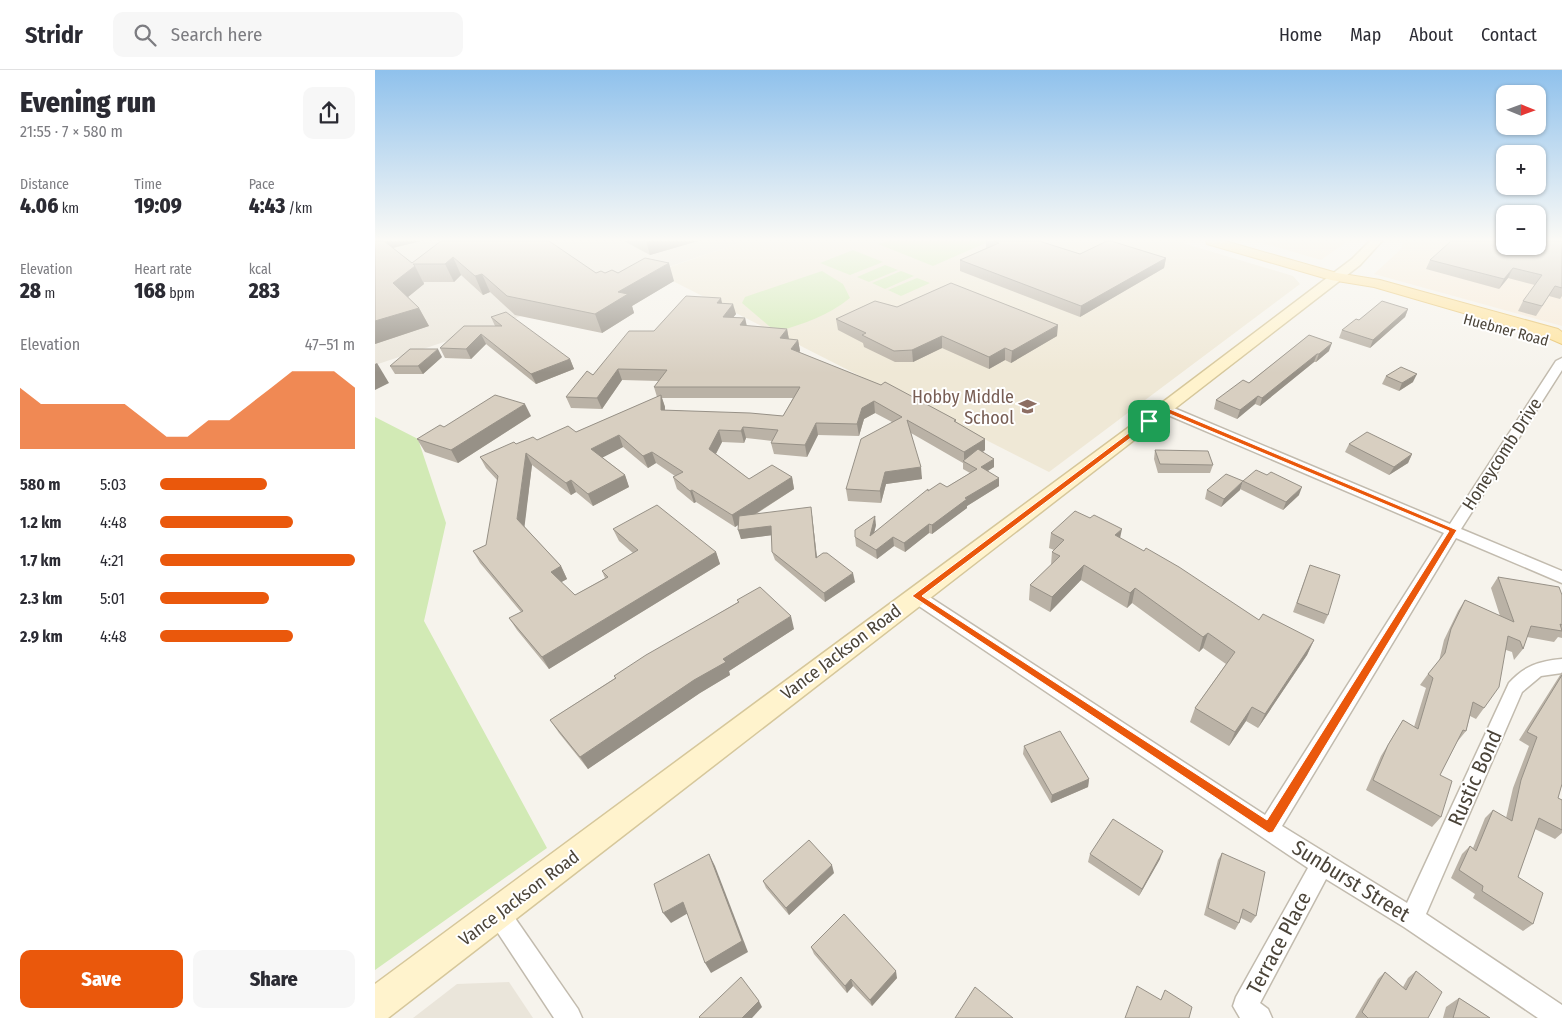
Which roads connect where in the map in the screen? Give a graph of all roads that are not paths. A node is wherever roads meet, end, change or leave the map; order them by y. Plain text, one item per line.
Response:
1 (1325, 285) edge
2 (1354, 285) edge
3 (1383, 285) edge
4 (1562, 339) edge
5 (1562, 344) edge
6 (1562, 361) edge
7 (1165, 409) junction
8 (1453, 530) junction
9 (1562, 577) edge
10 (916, 596) junction
11 (1562, 666) edge
12 (1269, 828) junction
13 (1322, 864) junction
14 (498, 913) junction
15 (1412, 919) junction
16 (375, 1006) edge
17 (569, 1018) edge
18 (1259, 1018) edge
19 (1560, 1018) edge

1 - 7 main road, Vance Jackson Road
2 - 5 main road, Huebner Road
3 - 4 main road, Huebner Road
6 - 8 street, Honeycomb Drive
7 - 8 street
7 - 10 main road, Vance Jackson Road
8 - 9 street
8 - 12 street, Honeycomb Drive
10 - 12 street, Sunburst Street
10 - 14 main road, Vance Jackson Road
11 - 15 street, Rustic Bond
12 - 13 street, Sunburst Street
13 - 15 street, Sunburst Street
13 - 18 street, Terrace Place
14 - 16 main road, Vance Jackson Road
14 - 17 street
15 - 19 street, Sunburst Street

